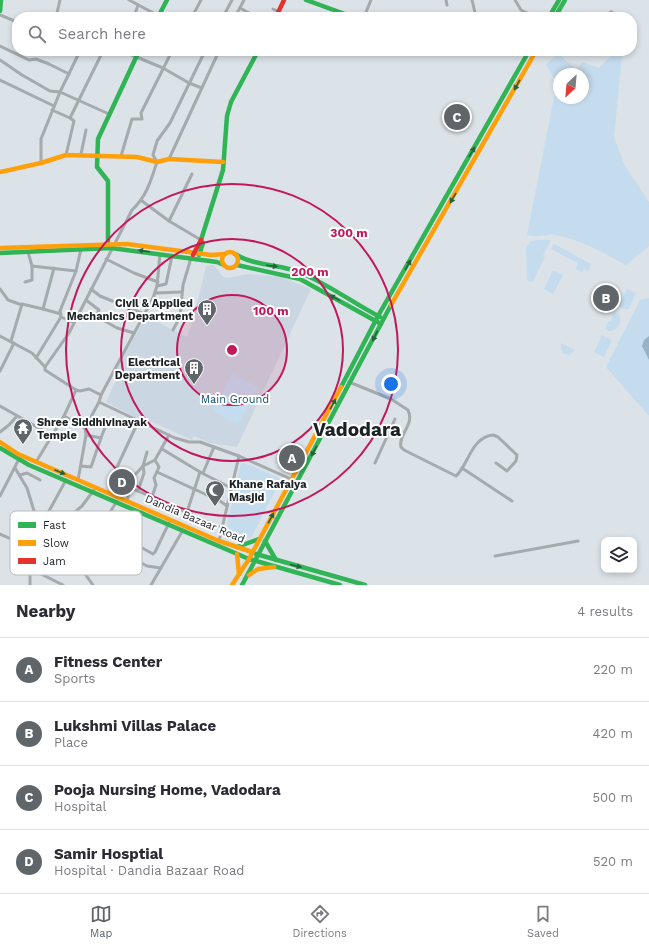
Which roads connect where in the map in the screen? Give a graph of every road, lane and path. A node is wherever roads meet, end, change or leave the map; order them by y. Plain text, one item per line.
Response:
1 (1, 0) edge
2 (60, 0) edge
3 (129, 0) edge
4 (167, 0) edge
5 (201, 0) edge
6 (232, 0) edge
7 (244, 0) edge
8 (284, 0) edge
9 (306, 0) edge
10 (371, 0) edge
11 (446, 0) edge
12 (472, 0) edge
13 (515, 0) edge
14 (552, 0) edge
15 (565, 0) edge
16 (558, 2) edge
17 (137, 3) edge
18 (447, 5) dead end
19 (240, 8) junction
20 (273, 9) dead end
21 (0, 11) edge
22 (57, 12) edge
23 (152, 12) edge
24 (162, 12) edge
25 (195, 12) edge
26 (226, 12) edge
27 (238, 12) edge
28 (247, 12) edge
29 (279, 12) joint
30 (339, 12) edge
31 (366, 12) edge
32 (474, 12) edge
33 (525, 12) edge
34 (552, 12) edge
35 (558, 12) edge
36 (0, 15) edge
37 (12, 20) edge
38 (0, 46) edge
39 (12, 52) edge
40 (21, 56) edge
41 (78, 56) edge
42 (101, 56) edge
43 (169, 56) edge
44 (203, 56) edge
45 (217, 56) edge
46 (255, 56) edge
47 (527, 56) edge
48 (533, 56) edge
49 (136, 57) joint
50 (0, 60) edge
51 (163, 68) junction
52 (69, 74) junction
53 (0, 80) edge
54 (189, 84) junction
55 (202, 88) junction
56 (60, 92) junction
57 (79, 100) junction
58 (54, 106) junction
59 (52, 110) junction
60 (109, 114) junction
61 (70, 118) junction
62 (86, 130) dead end
63 (81, 154) junction
64 (96, 154) junction
65 (66, 155) junction
66 (121, 156) junction
67 (169, 159) junction
68 (157, 162) junction
69 (223, 162) junction
70 (41, 163) junction
71 (0, 172) edge
72 (192, 174) dead end
73 (142, 201) junction
74 (169, 221) junction
75 (201, 240) junction
76 (108, 243) junction
77 (113, 246) junction
78 (0, 248) edge
79 (81, 248) junction
80 (28, 250) junction
81 (0, 252) edge
82 (194, 253) junction
83 (160, 254) junction
84 (200, 254) junction
85 (225, 254) junction
86 (235, 254) junction
87 (172, 256) junction
88 (192, 258) junction
89 (106, 259) junction
90 (198, 260) junction
91 (224, 265) junction
92 (237, 265) junction
93 (32, 266) junction
94 (54, 268) junction
95 (76, 271) junction
96 (25, 282) dead end
97 (157, 284) junction
98 (0, 289) edge
99 (91, 290) junction
100 (182, 292) junction
101 (155, 293) junction
102 (86, 300) junction
103 (22, 305) junction
104 (43, 309) junction
105 (144, 314) junction
106 (61, 315) junction
107 (384, 318) junction
108 (377, 319) junction
109 (74, 323) junction
110 (381, 324) junction
111 (173, 330) dead end
112 (134, 333) junction
113 (0, 336) edge
114 (4, 338) junction
115 (0, 341) edge
116 (12, 342) junction
117 (36, 358) junction
118 (45, 367) junction
119 (0, 371) edge
120 (346, 380) junction
121 (351, 382) junction
122 (76, 390) junction
123 (101, 395) junction
124 (99, 402) junction
125 (0, 406) edge
126 (17, 416) junction
127 (64, 416) junction
128 (395, 419) dead end
129 (108, 422) dead end
130 (138, 422) junction
131 (86, 428) junction
132 (0, 432) edge
133 (51, 435) junction
134 (86, 435) junction
135 (169, 435) junction
136 (101, 438) junction
137 (0, 442) edge
138 (214, 447) junction
139 (0, 448) edge
140 (162, 449) junction
141 (147, 452) dead end
142 (239, 456) junction
143 (20, 458) junction
144 (155, 460) junction
145 (36, 462) junction
146 (375, 463) dead end
147 (496, 463) dead end
148 (81, 466) junction
149 (143, 466) junction
150 (14, 468) junction
151 (462, 468) junction
152 (157, 472) junction
153 (202, 473) junction
154 (20, 475) junction
155 (40, 480) dead end
156 (66, 480) junction
157 (78, 480) junction
158 (292, 480) junction
159 (297, 483) junction
160 (131, 488) junction
161 (231, 488) junction
162 (94, 489) junction
163 (194, 489) junction
164 (138, 491) junction
165 (0, 496) edge
166 (152, 497) junction
167 (118, 498) junction
168 (127, 500) junction
169 (512, 501) dead end
170 (227, 506) junction
171 (34, 511) edge
172 (48, 511) edge
173 (76, 511) edge
174 (110, 511) edge
175 (140, 511) edge
176 (142, 512) edge
177 (187, 512) junction
178 (169, 521) junction
179 (222, 528) junction
180 (183, 530) junction
181 (0, 534) edge
182 (10, 538) edge
183 (259, 539) junction
184 (265, 541) junction
185 (578, 541) dead end
186 (218, 543) junction
187 (237, 547) junction
188 (142, 548) edge
189 (252, 552) junction
190 (236, 554) junction
191 (258, 555) junction
192 (494, 556) dead end
193 (249, 559) junction
194 (276, 560) junction
195 (255, 562) junction
196 (142, 563) edge
197 (274, 567) junction
198 (161, 568) junction
199 (239, 574) junction
200 (31, 575) edge
201 (43, 575) edge
202 (86, 575) edge
203 (243, 583) edge
204 (29, 585) edge
205 (64, 585) edge
206 (93, 585) edge
207 (151, 585) edge
208 (232, 585) edge
209 (340, 585) edge
210 (364, 585) edge

1 - 21 main road
2 - 22 street
3 - 17 street
4 - 24 main road
5 - 25 street
6 - 26 street
7 - 19 street
8 - 29 main road
9 - 30 main road
10 - 31 street
11 - 18 street
12 - 32 street
13 - 33 street
14 - 16 street
15 - 35 main road
16 - 34 main road
17 - 23 street
19 - 27 street
19 - 28 street
20 - 29 street
36 - 37 street
38 - 39 street
40 - 52 street
41 - 52 street
42 - 57 street
43 - 51 street
44 - 54 street
45 - 55 street
46 - 69 main road
108 -> 47 main road
48 -> 107 main road
49 - 51 street
49 - 60 main road
50 - 56 street
51 - 54 street
51 - 66 street
52 - 56 street
53 - 58 street
54 - 55 street
54 - 68 street
55 - 67 street
56 - 57 street
56 - 58 street
57 - 60 street
57 - 61 street
58 - 59 street
59 - 61 street
59 - 70 street
60 - 64 main road
61 - 65 street
62 - 63 street
63 - 64 main road
63 - 65 main road
64 - 66 main road
64 - 76 main road
65 - 70 main road
66 - 68 main road
67 - 68 main road
67 - 69 main road
68 - 73 street
69 - 75 main road
70 - 71 main road
72 - 74 street
73 - 74 street
73 - 77 street
74 - 75 street
75 - 82 main road
75 - 84 main road
76 - 77 main road
76 - 79 main road
77 - 79 main road
77 - 82 main road
83 -> 77 main road
77 - 89 street
78 - 80 main road
79 - 80 main road
79 - 95 street
80 - 81 main road
80 - 93 street
82 - 84 main road
82 - 88 main road
83 - 87 main road
83 - 97 street
84 - 85 main road
84 - 90 main road
85 - 86 main road
85 - 91 main road
86 - 92 main road
86 -> 108 main road
87 - 88 main road
87 - 97 street
88 - 90 main road
88 - 100 street
89 - 97 street
89 - 99 street
90 - 91 main road
91 - 92 main road
108 -> 92 main road
93 - 94 street
93 - 96 street
94 - 95 street
94 - 104 street
95 - 106 street
97 - 101 street
98 - 103 street
99 - 102 street
99 - 105 street
100 - 101 street
100 - 111 street
101 - 105 street
102 - 109 street
102 - 112 street
103 - 104 street
103 - 116 street
104 - 106 street
105 - 112 street
106 - 109 street
106 - 117 street
107 - 108 main road
107 - 110 main road
108 - 110 main road
108 - 120 main road
109 - 118 street
110 -> 121 main road
112 - 123 street
113 - 114 street
114 - 115 street
114 - 116 street
116 - 117 street
116 - 119 street
117 - 118 street
118 - 122 street
120 - 121 street
158 -> 120 main road
121 - 151 street
121 -> 159 main road
122 - 123 street
122 - 127 street
123 - 124 street
124 - 130 street
124 - 131 street
125 - 126 street
126 - 132 street
126 - 133 street
127 - 131 street
127 - 133 street
128 - 146 street
129 - 136 street
130 - 135 street
130 - 167 street
131 - 134 street
133 - 145 street
134 - 136 street
134 - 148 street
135 - 138 street
135 - 140 street
136 - 148 street
137 - 143 main road, Dandia Bazaar Road
138 - 142 street
138 - 153 street
139 - 143 main road, Dandia Bazaar Road
140 - 144 street
140 - 153 street
141 - 149 street
142 - 158 street
142 - 161 street
143 - 145 main road, Dandia Bazaar Road
143 - 150 street
143 - 156 main road, Dandia Bazaar Road
144 - 149 street
144 - 152 street
145 -> 157 main road, Dandia Bazaar Road
147 - 151 street
148 - 157 street
149 - 160 street
149 - 164 street
150 - 154 street
150 - 165 street
151 - 169 street
152 - 163 street
152 - 166 street
153 - 161 street
153 - 163 street
154 - 155 street
154 - 171 street
156 - 162 main road, Dandia Bazaar Road
156 - 172 street
157 - 162 main road, Dandia Bazaar Road
158 - 159 street
183 -> 158 main road
159 - 184 main road
160 - 164 street
160 - 168 street
161 - 170 street
162 - 167 main road, Dandia Bazaar Road
162 - 173 street
163 - 170 street
163 - 177 street
164 - 166 street
166 - 177 street
167 - 168 main road, Dandia Bazaar Road
167 - 174 street
167 - 175 main road, Dandia Bazaar Road
168 - 178 main road, Dandia Bazaar Road
170 - 179 street
176 - 178 main road, Dandia Bazaar Road
177 - 179 street
178 - 180 main road, Dandia Bazaar Road
178 - 186 main road, Dandia Bazaar Road
178 - 188 street
179 - 186 street
180 - 186 main road, Dandia Bazaar Road
180 - 198 street
181 - 182 street
183 - 187 main road
183 - 189 main road
184 - 191 main road
184 - 194 main road
185 - 192 street
186 - 187 main road, Dandia Bazaar Road
186 - 190 main road, Dandia Bazaar Road
187 - 189 main road, Dandia Bazaar Road
189 - 191 main road, Dandia Bazaar Road
189 - 193 main road
190 - 193 main road, Dandia Bazaar Road
190 - 199 main road
191 - 194 main road, Dandia Bazaar Road
191 - 195 main road
193 - 195 main road, Dandia Bazaar Road
193 - 199 main road
194 -> 210 main road, Dandia Bazaar Road
195 - 197 main road, Dandia Bazaar Road
195 - 203 main road
196 - 198 street
197 - 203 main road
197 - 209 main road, Dandia Bazaar Road
198 - 207 street
199 - 208 main road
200 - 204 street
201 - 205 street
202 - 206 street

